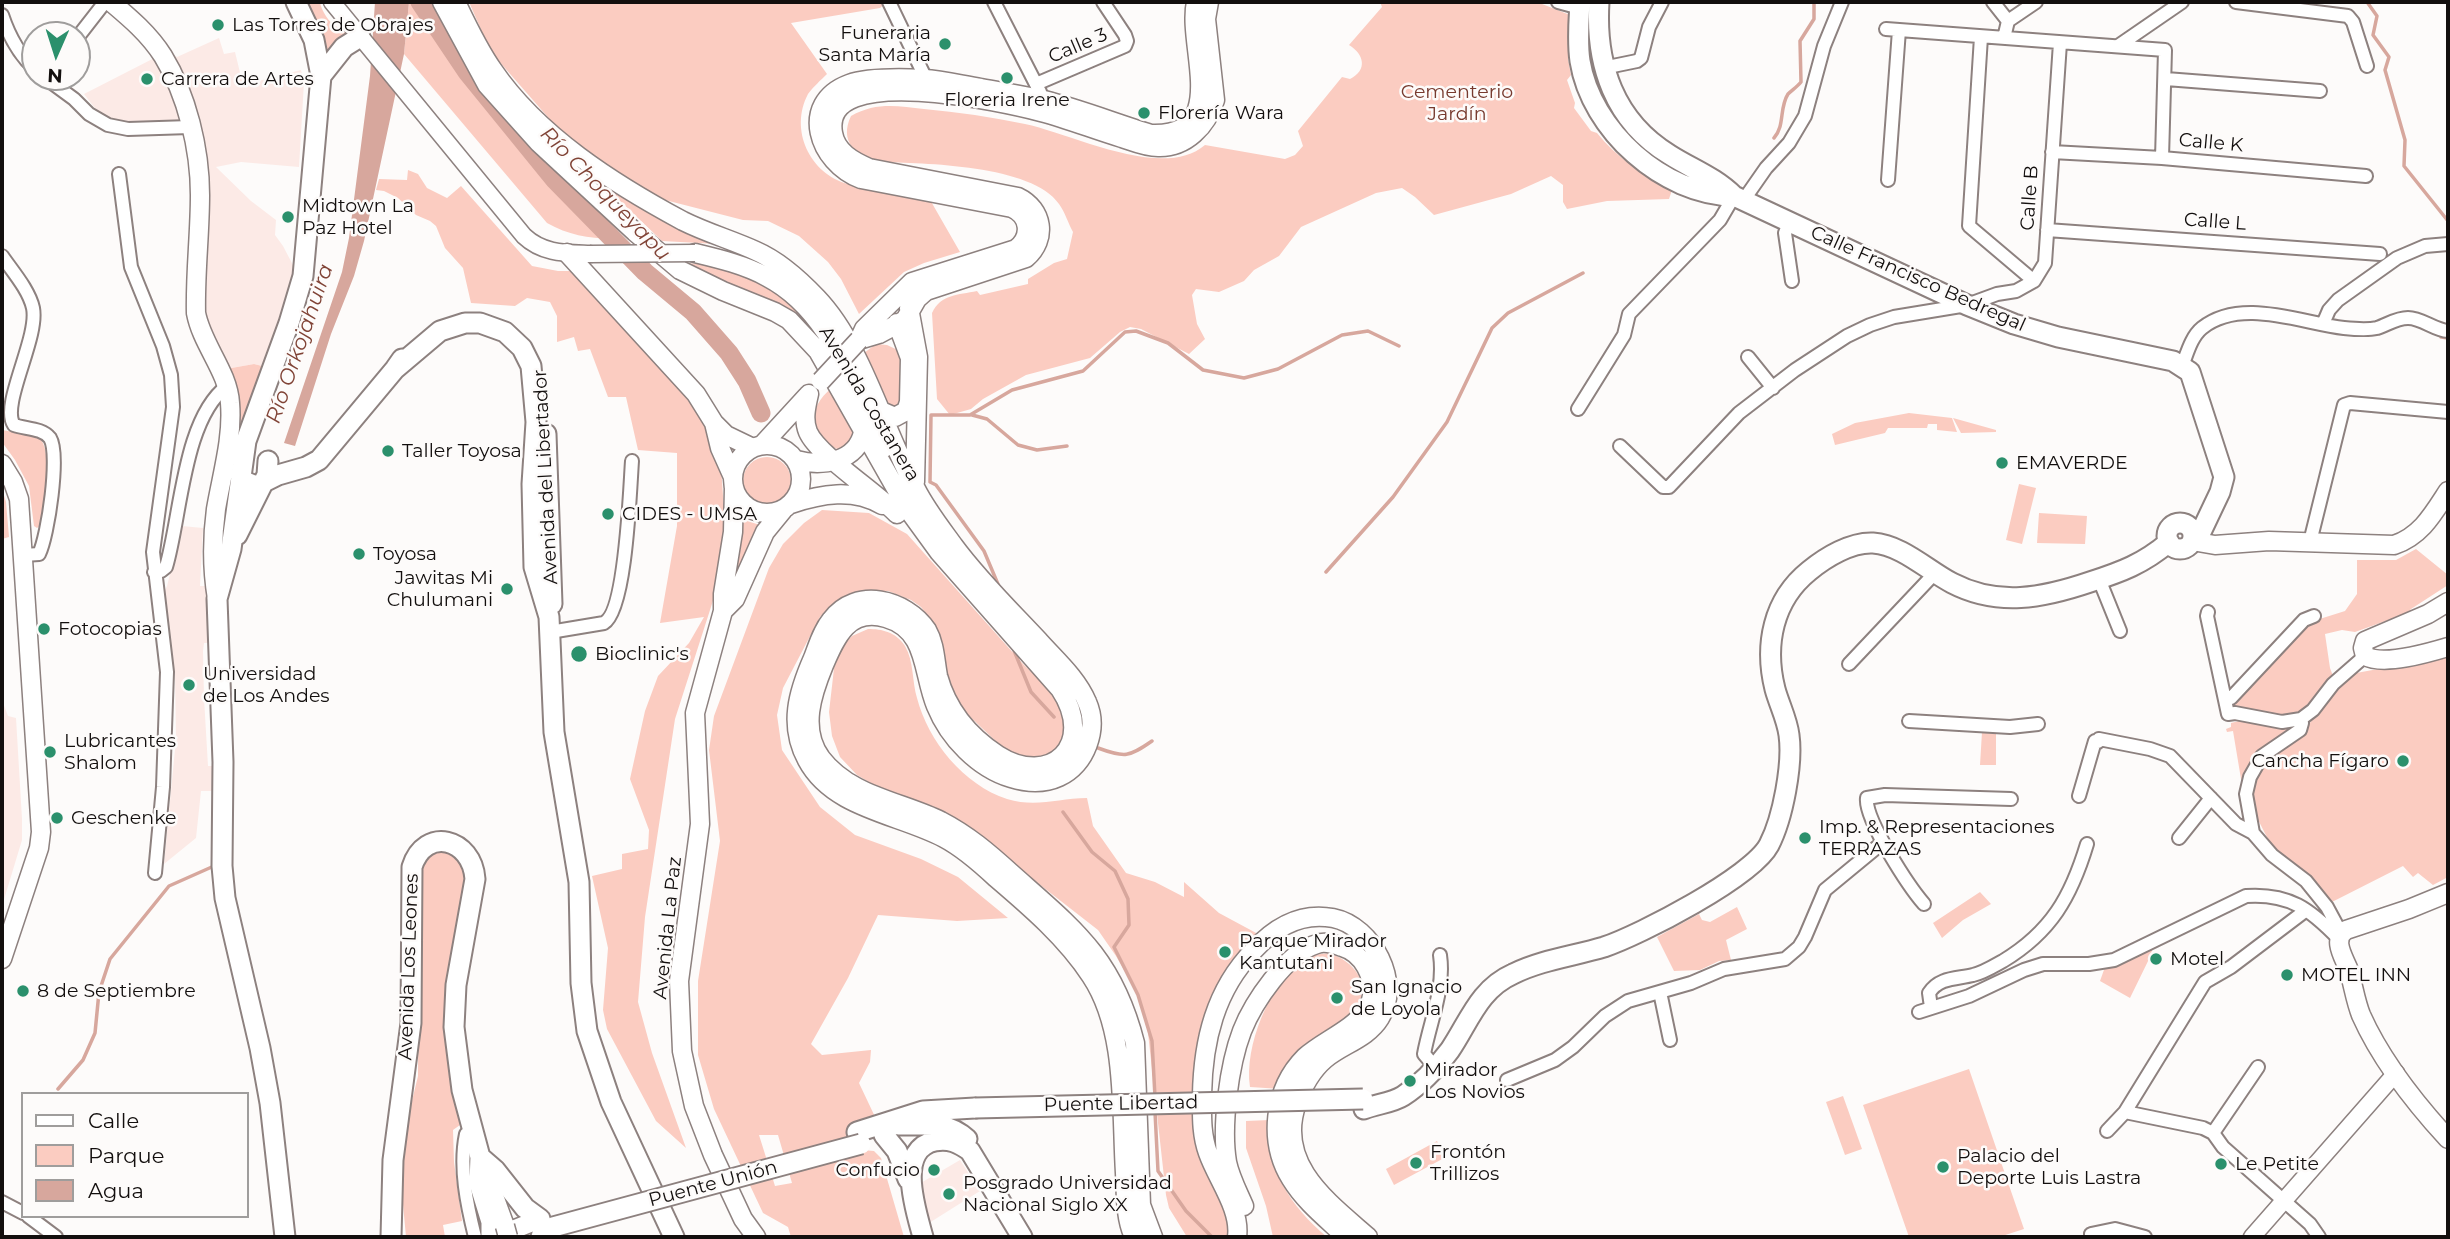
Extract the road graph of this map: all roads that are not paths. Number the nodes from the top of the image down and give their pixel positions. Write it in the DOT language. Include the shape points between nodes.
graph roads {
  1 [pos="105,2"];
  2 [pos="111,2"];
  3 [pos="296,2"];
  4 [pos="332,2"];
  5 [pos="442,2"];
  6 [pos="456,2"];
  7 [pos="889,2"];
  8 [pos="994,2"];
  9 [pos="1103,2"];
  10 [pos="1196,2"];
  11 [pos="1209,2"];
  12 [pos="1558,2"];
  13 [pos="1662,2"];
  14 [pos="1842,2"];
  15 [pos="1993,2"];
  16 [pos="2036,2"];
  17 [pos="2182,2"];
  18 [pos="2236,2"];
  19 [pos="1586,4"];
  20 [pos="2,15"];
  21 [pos="90,21"];
  22 [pos="2008,21"];
  23 [pos="5,37"];
  24 [pos="360,37"];
  25 [pos="1981,37"];
  26 [pos="2004,38"];
  27 [pos="2060,43"];
  28 [pos="2118,46"];
  29 [pos="21,55"];
  30 [pos="2367,66"];
  31 [pos="1603,68"];
  32 [pos="321,76"];
  33 [pos="2166,79"];
  34 [pos="925,85"];
  35 [pos="63,91"];
  36 [pos="2320,91"];
  37 [pos="1041,99"];
  38 [pos="1197,122"];
  39 [pos="190,126"];
  40 [pos="2052,152"];
  41 [pos="2162,158"];
  42 [pos="118,174"];
  43 [pos="2366,176"];
  44 [pos="1888,180"];
  45 [pos="1745,202"];
  46 [pos="1789,223"];
  47 [pos="2047,230"];
  48 [pos="2448,244"];
  49 [pos="566,253"];
  50 [pos="695,253"];
  51 [pos="2380,254"];
  52 [pos="2,256"];
  53 [pos="777,263"];
  54 [pos="1793,281"];
  55 [pos="2034,281"];
  56 [pos="1967,305"];
  57 [pos="897,311"];
  58 [pos="2323,324"];
  59 [pos="2448,331"];
  60 [pos="878,334"];
  61 [pos="859,340"];
  62 [pos="904,343"];
  63 [pos="1748,357"];
  64 [pos="2182,366"];
  65 [pos="227,386"];
  66 [pos="1773,388"];
  67 [pos="808,394"];
  68 [pos="1578,409"];
  69 [pos="796,410"];
  70 [pos="881,411"];
  71 [pos="2448,412"];
  72 [pos="253,420"];
  73 [pos="714,423"];
  74 [pos="863,432"];
  75 [pos="1620,446"];
  76 [pos="758,447"];
  77 [pos="880,451"];
  78 [pos="793,457"];
  79 [pos="835,460"];
  80 [pos="268,461"];
  81 [pos="632,461"];
  82 [pos="2,464"];
  83 [pos="293,471"];
  84 [pos="240,475"];
  85 [pos="733,482"];
  86 [pos="262,484"];
  87 [pos="915,489"];
  88 [pos="2448,491"];
  89 [pos="787,507"];
  90 [pos="897,514"];
  91 [pos="921,525"];
  92 [pos="2189,533"];
  93 [pos="2310,542"];
  94 [pos="231,549"];
  95 [pos="24,555"];
  96 [pos="153,572"];
  97 [pos="1935,573"];
  98 [pos="2099,579"];
  99 [pos="217,599"];
  100 [pos="2448,602"];
  101 [pos="723,611"];
  102 [pos="2208,612"];
  103 [pos="2314,616"];
  104 [pos="1007,619"];
  105 [pos="550,625"];
  106 [pos="2120,631"];
  107 [pos="2448,647"];
  108 [pos="2365,656"];
  109 [pos="1849,664"];
  110 [pos="2225,699"];
  111 [pos="2301,719"];
  112 [pos="1909,721"];
  113 [pos="2038,724"];
  114 [pos="1048,772"];
  115 [pos="2079,796"];
  116 [pos="2211,798"];
  117 [pos="2011,799"];
  118 [pos="2253,833"];
  119 [pos="2179,838"];
  120 [pos="1882,843"];
  121 [pos="2087,844"];
  122 [pos="155,873"];
  123 [pos="2448,893"];
  124 [pos="1924,905"];
  125 [pos="2305,911"];
  126 [pos="2340,936"];
  127 [pos="1440,954"];
  128 [pos="2,959"];
  129 [pos="1660,992"];
  130 [pos="1671,1040"];
  131 [pos="2258,1067"];
  132 [pos="1435,1068"];
  133 [pos="2396,1073"];
  134 [pos="1507,1080"];
  135 [pos="2125,1112"];
  136 [pos="974,1114"];
  137 [pos="906,1125"];
  138 [pos="882,1129"];
  139 [pos="2107,1131"];
  140 [pos="472,1132"];
  141 [pos="2213,1133"];
  142 [pos="2448,1139"];
  143 [pos="937,1140"];
  144 [pos="968,1145"];
  145 [pos="480,1157"];
  146 [pos="913,1192"];
  147 [pos="2284,1201"];
  148 [pos="2,1202"];
  149 [pos="21,1212"];
  150 [pos="31,1218"];
  151 [pos="546,1226"];
  152 [pos="2091,1234"];
  153 [pos="503,1235"];
  154 [pos="57,1237"];
  155 [pos="285,1237"];
  156 [pos="391,1237"];
  157 [pos="475,1237"];
  158 [pos="674,1237"];
  159 [pos="756,1237"];
  160 [pos="923,1237"];
  161 [pos="1022,1237"];
  162 [pos="1134,1237"];
  163 [pos="1153,1237"];
  164 [pos="1237,1237"];
  165 [pos="1248,1237"];
  166 [pos="1346,1237"];
  167 [pos="1368,1237"];
  168 [pos="2145,1237"];
  169 [pos="2252,1237"];
  170 [pos="2319,1237"];
  1 -- 21 [label="street"];
  2 -- 39 [label="main road" via="163,55"];
  3 -- 32 [label="main road" via="314,40"];
  4 -- 24 [label="street"];
  5 -- 74 [label="main road, Avenida Costanera" via="487,85 539,143 680,270 789,320 818,351"];
  6 -- 53 [label="main road, Avenida Costanera" via="476,43 509,92 546,129 686,222"];
  7 -- 34 [label="street"];
  8 -- 37 [label="street"];
  9 -- 37 [label="street, Calle 3" via="1125,35 1125,46"];
  10 -- 38 [label="main road" via="1202,92"];
  11 -- 38 [label="main road" via="1206,19 1215,100 1211,113"];
  12 -- 19 [label="street"];
  13 -- 31 [label="street" via="1641,58"];
  14 -- 45 [label="street" via="1824,46 1805,116"];
  15 -- 22 [label="street"];
  16 -- 22 [label="street"];
  17 -- 28 [label="street"];
  18 -- 30 [label="street" via="2348,16"];
  19 -- 31 [label="main road"];
  19 -- 45 [label="main road" via="1580,61 1608,128 1665,174 1703,192"];
  20 -- 23 [label="street"];
  22 -- 26 [label="street"];
  23 -- 29 [label="street"];
  24 -- 32 [label="main road" via="344,47"];
  24 -- 49 [label="street" via="524,236 543,249"];
  25 -- 26 [label="street"];
  25 -- 44 [label="street" via="1893,29"];
  25 -- 55 [label="street" via="1969,226"];
  26 -- 27 [label="street"];
  27 -- 28 [label="street"];
  27 -- 40 [label="street, Calle B"];
  28 -- 33 [label="street" via="2165,50"];
  31 -- 45 [label="main road" via="1619,104 1644,135"];
  32 -- 72 [label="main road" via="303,276"];
  33 -- 36 [label="street"];
  33 -- 41 [label="street"];
  34 -- 37 [label="main road"];
  34 -- 57 [label="main road" via="850,84 832,95 825,103 826,121 835,142 847,156 899,180 1018,197 1034,209 1040,222 1004,259 936,279"];
  35 -- 39 [label="street" via="108,125 128,129"];
  37 -- 38 [label="main road" via="1147,146 1183,142"];
  39 -- 65 [label="main road" via="200,192 198,328"];
  40 -- 41 [label="street, Calle K"];
  40 -- 47 [label="street, Calle B"];
  41 -- 43 [label="street, Calle K"];
  42 -- 96 [label="street" via="131,267 171,375 172,421"];
  45 -- 46 [label="main road, Calle Francisco Bedregal"];
  45 -- 68 [label="street" via="1720,220 1629,314 1624,335"];
  46 -- 54 [label="street" via="1785,233"];
  46 -- 56 [label="main road, Calle Francisco Bedregal"];
  47 -- 51 [label="street, Calle L"];
  47 -- 55 [label="street, Calle B" via="2045,263"];
  48 -- 58 [label="street" via="2425,246 2397,258 2337,300"];
  49 -- 50 [label="street, bridge"];
  49 -- 73 [label="main road" via="666,358"];
  50 -- 53 [label="main road" via="718,249"];
  50 -- 77 [label="main road" via="769,277 802,302 831,339"];
  52 -- 95 [label="street" via="28,295 34,317 10,422 42,431 53,447 44,544 39,554"];
  53 -- 70 [label="main road, Avenida Costanera" via="832,315"];
  55 -- 56 [label="street"];
  56 -- 64 [label="main road, Calle Francisco Bedregal" via="2057,337"];
  56 -- 66 [label="street" via="1870,325 1794,370"];
  57 -- 60 [label="main road"];
  57 -- 61 [label="main road" via="864,329"];
  57 -- 62 [label="main road"];
  57 -- 87 [label="main road" via="918,352"];
  58 -- 59 [label="street" via="2376,328 2410,318"];
  58 -- 64 [label="street" via="2286,316 2244,313 2228,317 2193,338"];
  60 -- 61 [label="main road"];
  60 -- 62 [label="main road"];
  61 -- 67 [label="main road, bridge"];
  62 -- 70 [label="main road" via="909,358 908,407 895,417"];
  63 -- 66 [label="street"];
  64 -- 92 [label="main road" via="2194,380 2224,481 2214,500 2187,514"];
  65 -- 96 [label="street" via="212,401 196,436 166,568"];
  65 -- 99 [label="main road" via="230,427 212,569"];
  66 -- 75 [label="street" via="1731,421 1669,487 1663,487"];
  67 -- 69 [label="main road"];
  67 -- 79 [label="main road" via="807,431"];
  69 -- 76 [label="main road"];
  69 -- 78 [label="main road" via="788,440"];
  70 -- 87 [label="main road, Avenida Costanera"];
  71 -- 93 [label="street" via="2344,405"];
  72 -- 80 [label="main road" via="256,446"];
  72 -- 84 [label="main road"];
  73 -- 76 [label="main road" via="726,435"];
  73 -- 85 [label="main road"];
  74 -- 77 [label="main road, Avenida Costanera"];
  74 -- 79 [label="main road" via="855,452"];
  76 -- 78 [label="main road" via="772,445"];
  76 -- 85 [label="main road" via="739,459"];
  77 -- 79 [label="main road" via="875,466 867,471"];
  77 -- 91 [label="main road" via="914,505"];
  78 -- 79 [label="main road" via="811,464"];
  78 -- 89 [label="main road" via="802,478 797,497"];
  79 -- 90 [label="main road"];
  80 -- 83 [label="main road"];
  80 -- 86 [label="main road"];
  81 -- 105 [label="street" via="622,575 609,620"];
  82 -- 95 [label="main road" via="19,499"];
  83 -- 86 [label="main road, Avenida del Libertador"];
  83 -- 105 [label="main road, Avenida del Libertador" via="319,460 426,327 465,312 501,317 530,339 544,372"];
  84 -- 86 [label="main road" via="250,484"];
  84 -- 94 [label="main road"];
  85 -- 89 [label="main road" via="737,497 753,511"];
  85 -- 101 [label="main road, Avenida La Paz" via="733,532"];
  86 -- 94 [label="main road"];
  87 -- 104 [label="main road, Avenida Costanera" via="962,557 996,596"];
  88 -- 93 [label="main road" via="2407,541 2382,546"];
  89 -- 90 [label="main road" via="812,497 852,495"];
  89 -- 101 [label="main road, Avenida La Paz" via="765,532 735,599"];
  90 -- 91 [label="main road"];
  91 -- 104 [label="main road" via="939,552"];
  92 -- 93 [label="main road" via="2215,545"];
  92 -- 98 [label="main road" via="2186,547 2180,549 2169,542 2149,559"];
  94 -- 99 [label="main road"];
  95 -- 128 [label="main road" via="41,832"];
  96 -- 122 [label="street" via="167,671"];
  97 -- 98 [label="main road" via="1974,592 2018,599 2053,594"];
  97 -- 109 [label="street"];
  97 -- 132 [label="main road" via="1875,543 1832,555 1797,580 1784,596 1770,645 1790,755 1781,809 1768,849 1711,892 1640,932 1525,969 1500,982 1475,1006"];
  98 -- 106 [label="street"];
  99 -- 155 [label="main road" via="225,898 270,1103"];
  100 -- 108 [label="main road" via="2365,641"];
  101 -- 159 [label="main road, Avenida La Paz" via="695,713 700,824 679,981 682,1051 694,1106 713,1155"];
  102 -- 110 [label="street"];
  103 -- 110 [label="street" via="2304,620 2231,698"];
  104 -- 114 [label="main road" via="1016,639 1060,689 1073,714 1072,742"];
  104 -- 114 [label="main road" via="1068,672 1091,713 1084,753 1071,769"];
  105 -- 158 [label="main road, Avenida del Libertador" via="554,732 579,882 587,1031 611,1102"];
  107 -- 108 [label="main road" via="2403,657"];
  108 -- 111 [label="street"];
  110 -- 111 [label="street" via="2228,714 2282,722"];
  111 -- 118 [label="street" via="2300,730 2268,750 2253,770 2246,794"];
  112 -- 113 [label="street" via="2010,727"];
  114 -- 162 [label="main road" via="1000,756 967,729 945,696 932,639 909,610 871,600 848,606 830,621 796,703 805,756 836,792 945,838 967,853 1049,927 1092,977 1115,1030 1126,1201"];
  114 -- 163 [label="main road" via="1023,782 1004,776 951,735 926,677 925,656 917,639 900,623 869,616 840,631 815,684 810,706 809,724 820,756 861,790 938,820 983,848 1084,939 1116,987 1135,1043 1141,1205"];
  115 -- 116 [label="street" via="2099,739 2165,754"];
  116 -- 118 [label="street" via="2236,824"];
  116 -- 119 [label="street"];
  117 -- 120 [label="street" via="1867,798"];
  118 -- 126 [label="street" via="2306,881 2327,907"];
  120 -- 124 [label="street"];
  120 -- 129 [label="street" via="1825,890 1792,955 1724,969"];
  121 -- 125 [label="street" via="2073,886 2048,925 1994,966 1933,987 1925,1009 1969,996 2043,964 2114,960 2246,896 2283,898"];
  123 -- 126 [label="main road"];
  125 -- 126 [label="street"];
  125 -- 135 [label="street" via="2205,982"];
  126 -- 133 [label="main road" via="2339,947 2360,1013"];
  127 -- 132 [label="street" via="1440,990 1424,1054"];
  129 -- 130 [label="street"];
  129 -- 134 [label="street" via="1618,1007 1555,1060"];
  131 -- 141 [label="street"];
  132 -- 136 [label="main road, Puente Libertad" via="1403,1096 1367,1104"];
  133 -- 142 [label="main road"];
  133 -- 147 [label="street"];
  135 -- 139 [label="street"];
  135 -- 141 [label="street"];
  136 -- 137 [label="main road, Puente Libertad"];
  136 -- 138 [label="main road, Puente Libertad" via="922,1111"];
  136 -- 144 [label="main road" via="967,1127"];
  137 -- 138 [label="main road, Puente Unión"];
  137 -- 144 [label="main road" via="944,1125 958,1131"];
  138 -- 143 [label="main road"];
  138 -- 146 [label="main road" via="897,1151"];
  138 -- 151 [label="main road, Puente Unión, bridge"];
  140 -- 145 [label="main road, Avenida Los Leones"];
  140 -- 156 [label="main road, Avenida Los Leones" via="454,1020 474,865 460,847 438,842 420,851 412,867 411,1023 393,1160"];
  140 -- 157 [label="street" via="466,1134 463,1148"];
  141 -- 147 [label="street"];
  143 -- 144 [label="main road"];
  143 -- 146 [label="main road" via="922,1146 914,1157"];
  144 -- 161 [label="main road"];
  145 -- 151 [label="main road"];
  145 -- 153 [label="main road" via="479,1183 491,1222"];
  146 -- 160 [label="main road"];
  147 -- 169 [label="street"];
  147 -- 170 [label="street"];
  148 -- 149 [label="street"];
  150 -- 154 [label="street"];
  151 -- 153 [label="main road, Puente Unión"];
  152 -- 168 [label="street" via="2115,1229"];
  164 -- 167 [label="main road" via="1235,1217 1207,1152 1202,1126 1210,1025 1232,977 1266,936 1283,925 1322,916 1342,920 1373,947 1388,979 1388,991 1379,1020 1368,1033 1335,1052 1302,1088 1292,1133 1307,1179"];
  165 -- 166 [label="main road" via="1248,1221 1227,1163 1226,1144 1230,1083 1242,1030 1281,970 1300,953 1317,944 1332,943 1348,949 1367,969 1371,984 1368,1007 1352,1026 1307,1056 1292,1074 1277,1116 1276,1137 1290,1178"];
}
